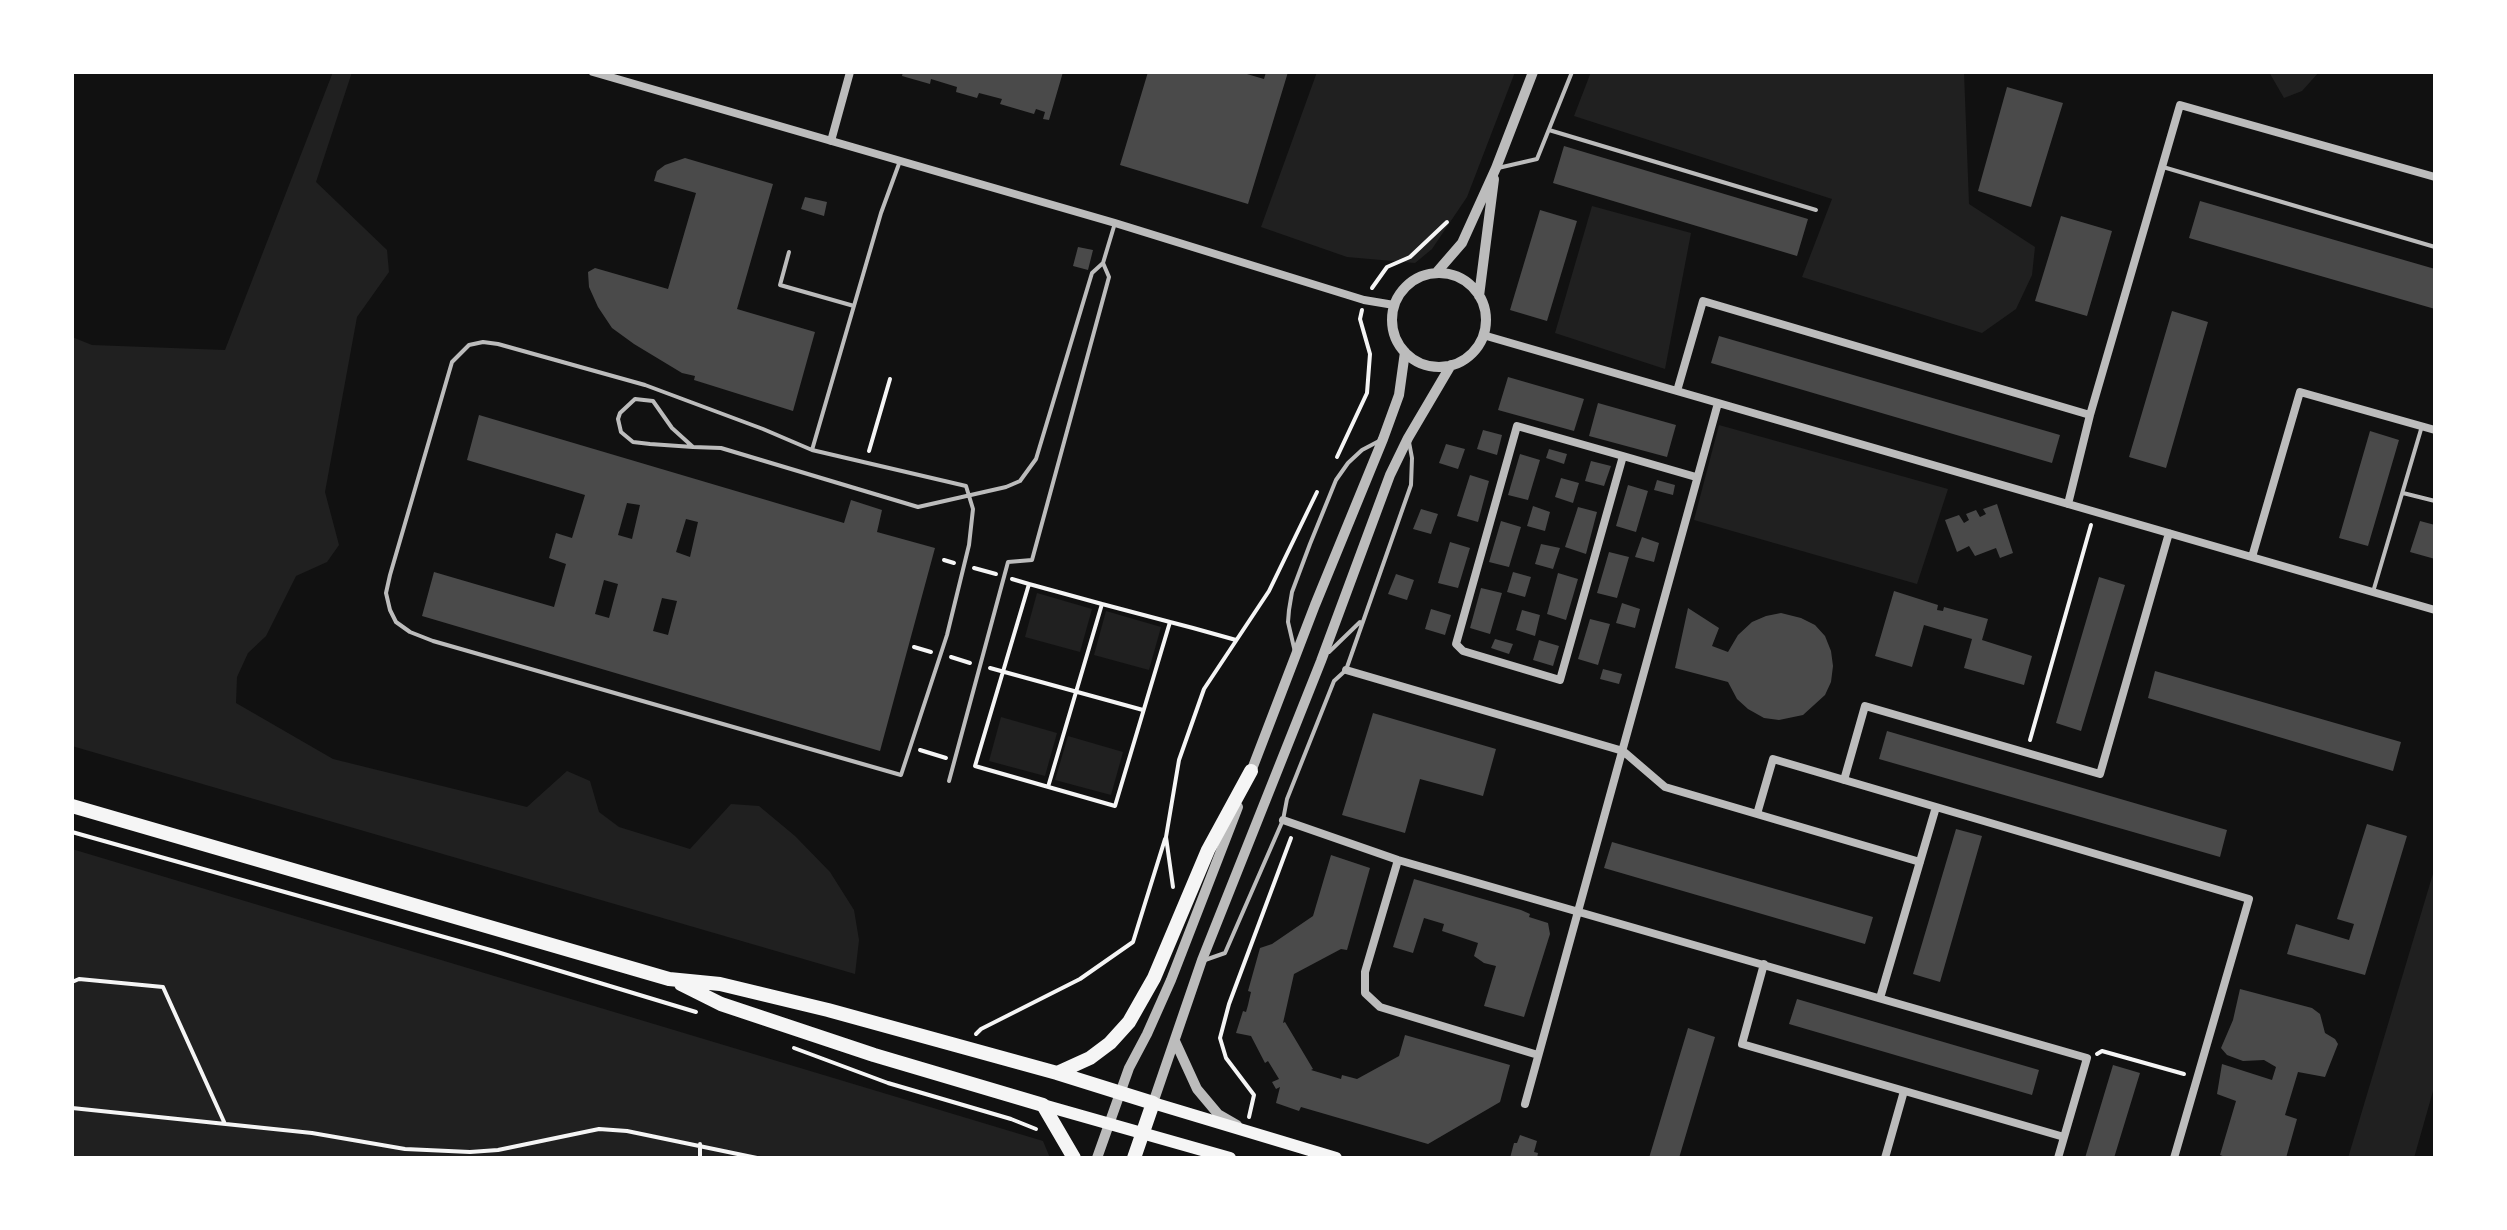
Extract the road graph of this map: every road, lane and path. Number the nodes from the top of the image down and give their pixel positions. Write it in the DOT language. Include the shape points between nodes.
graph roads {
  1 [pos="593,72"];
  2 [pos="850,72"];
  3 [pos="1533,72"];
  4 [pos="1572,72"];
  5 [pos="1549,130"];
  6 [pos="831,141"];
  7 [pos="900,161"];
  8 [pos="2163,167"];
  9 [pos="1496,168"];
  10 [pos="2435,177"];
  11 [pos="1816,210"];
  12 [pos="1447,222"];
  13 [pos="1115,223"];
  14 [pos="2435,247"];
  15 [pos="789,252"];
  16 [pos="1103,263"];
  17 [pos="1436,273"];
  18 [pos="1479,296"];
  19 [pos="1364,300"];
  20 [pos="1394,305"];
  21 [pos="854,306"];
  22 [pos="1483,335"];
  23 [pos="1405,352"];
  24 [pos="1451,365"];
  25 [pos="890,379"];
  26 [pos="1677,391"];
  27 [pos="1718,403"];
  28 [pos="2090,415"];
  29 [pos="2422,426"];
  30 [pos="2435,430"];
  31 [pos="1408,438"];
  32 [pos="1383,439"];
  33 [pos="693,447"];
  34 [pos="812,450"];
  35 [pos="1623,456"];
  36 [pos="1332,466"];
  37 [pos="1696,477"];
  38 [pos="859,488"];
  39 [pos="1319,489"];
  40 [pos="2403,493"];
  41 [pos="2435,501"];
  42 [pos="2068,504"];
  43 [pos="2095,511"];
  44 [pos="2169,533"];
  45 [pos="2252,557"];
  46 [pos="944,560"];
  47 [pos="958,564"];
  48 [pos="972,568"];
  49 [pos="1029,584"];
  50 [pos="2373,592"];
  51 [pos="1102,604"];
  52 [pos="2435,610"];
  53 [pos="1362,620"];
  54 [pos="1170,622"];
  55 [pos="1237,640"];
  56 [pos="914,647"];
  57 [pos="1296,655"];
  58 [pos="1321,661"];
  59 [pos="974,664"];
  60 [pos="990,668"];
  61 [pos="1346,670"];
  62 [pos="1005,672"];
  63 [pos="1076,692"];
  64 [pos="1144,710"];
  65 [pos="919,750"];
  66 [pos="1623,751"];
  67 [pos="2026,753"];
  68 [pos="947,758"];
  69 [pos="961,762"];
  70 [pos="975,766"];
  71 [pos="1251,771"];
  72 [pos="1844,780"];
  73 [pos="949,781"];
  74 [pos="1048,787"];
  75 [pos="72,806"];
  76 [pos="1936,807"];
  77 [pos="1757,814"];
  78 [pos="1283,820"];
  79 [pos="1296,824"];
  80 [pos="72,832"];
  81 [pos="1166,837"];
  82 [pos="1398,860"];
  83 [pos="1920,862"];
  84 [pos="1172,899"];
  85 [pos="1579,911"];
  86 [pos="1202,960"];
  87 [pos="1764,964"];
  88 [pos="669,979"];
  89 [pos="72,982"];
  90 [pos="1880,998"];
  91 [pos="696,1012"];
  92 [pos="975,1035"];
  93 [pos="1175,1040"];
  94 [pos="784,1044"];
  95 [pos="1538,1055"];
  96 [pos="2087,1058"];
  97 [pos="1057,1073"];
  98 [pos="2198,1078"];
  99 [pos="1904,1091"];
  100 [pos="1119,1093"];
  101 [pos="1153,1103"];
  102 [pos="1525,1104"];
  103 [pos="1043,1105"];
  104 [pos="72,1108"];
  105 [pos="1020,1121"];
  106 [pos="1109,1124"];
  107 [pos="225,1125"];
  108 [pos="1246,1130"];
  109 [pos="1142,1133"];
  110 [pos="2064,1137"];
  111 [pos="700,1144"];
  112 [pos="1206,1151"];
  113 [pos="700,1158"];
  114 [pos="757,1158"];
  115 [pos="1074,1158"];
  116 [pos="1097,1158"];
  117 [pos="1134,1158"];
  118 [pos="1184,1158"];
  119 [pos="1230,1158"];
  120 [pos="1336,1158"];
  121 [pos="1885,1158"];
  122 [pos="2058,1158"];
  123 [pos="2174,1158"];
  1 -- 6 [label="street"];
  2 -- 6 [label="street"];
  3 -- 9 [label="street"];
  4 -- 5 [label="lane"];
  5 -- 9 [label="lane" via="1537,159"];
  5 -- 11 [label="lane"];
  6 -- 7 [label="street"];
  7 -- 13 [label="street"];
  7 -- 21 [label="lane"];
  8 -- 10 [label="street" via="2180,105"];
  8 -- 14 [label="lane"];
  8 -- 28 [label="street"];
  9 -- 17 [label="street" via="1462,243"];
  9 -- 18 [label="street"];
  12 -- 19 [label="path" via="1410,257 1387,267"];
  13 -- 16 [label="lane"];
  13 -- 19 [label="street"];
  15 -- 21 [label="lane" via="780,285"];
  16 -- 38 [label="lane" via="1092,273 1036,459 1020,481 918,507"];
  16 -- 73 [label="lane" via="1109,277 1032,560 1008,562"];
  17 -- 18 [label="street" via="1461,278"];
  17 -- 20 [label="street" via="1410,283"];
  18 -- 22 [label="street" via="1486,322"];
  19 -- 20 [label="street"];
  19 -- 36 [label="path" via="1360,319 1370,354 1367,393"];
  20 -- 23 [label="street" via="1393,330"];
  21 -- 34 [label="lane"];
  22 -- 24 [label="street" via="1476,349"];
  22 -- 26 [label="street"];
  23 -- 24 [label="street" via="1426,365"];
  23 -- 32 [label="street" via="1399,395"];
  24 -- 31 [label="street"];
  25 -- 38 [label="path"];
  26 -- 27 [label="street"];
  26 -- 28 [label="street" via="1703,301"];
  27 -- 37 [label="street"];
  27 -- 42 [label="street"];
  28 -- 42 [label="street"];
  29 -- 30 [label="street"];
  29 -- 40 [label="lane"];
  29 -- 45 [label="street" via="2300,392"];
  31 -- 53 [label="lane" via="1411,485"];
  31 -- 58 [label="street"];
  32 -- 57 [label="street"];
  32 -- 57 [label="lane" via="1362,450 1336,480 1310,544 1289,610"];
  33 -- 33 [label="lane" via="633,442 621,432 620,413 635,399 653,401"];
  33 -- 38 [label="lane" via="721,448"];
  34 -- 34 [label="lane" via="966,486 973,509 947,635 901,775 433,641 396,622 390,610 390,575 452,362 469,345 498,344 645,385"];
  35 -- 35 [label="street" via="1560,680 1463,651 1456,644 1517,426"];
  35 -- 37 [label="street"];
  37 -- 66 [label="street"];
  39 -- 55 [label="path" via="1269,591"];
  40 -- 41 [label="lane"];
  40 -- 50 [label="lane"];
  42 -- 43 [label="street"];
  43 -- 44 [label="street"];
  43 -- 67 [label="path"];
  44 -- 45 [label="street"];
  44 -- 67 [label="street" via="2100,774"];
  45 -- 50 [label="street"];
  46 -- 47 [label="path"];
  48 -- 49 [label="path"];
  49 -- 51 [label="path"];
  49 -- 62 [label="path"];
  50 -- 52 [label="street"];
  51 -- 54 [label="path"];
  51 -- 63 [label="path"];
  53 -- 58 [label="lane"];
  53 -- 61 [label="lane"];
  54 -- 55 [label="path"];
  54 -- 64 [label="path"];
  55 -- 81 [label="path" via="1204,689 1179,760"];
  56 -- 59 [label="path"];
  57 -- 71 [label="street"];
  58 -- 86 [label="street"];
  60 -- 62 [label="path"];
  61 -- 66 [label="street"];
  61 -- 78 [label="lane" via="1334,681"];
  62 -- 63 [label="path"];
  62 -- 70 [label="path"];
  63 -- 64 [label="path"];
  63 -- 74 [label="path"];
  64 -- 74 [label="path" via="1115,806"];
  65 -- 68 [label="path"];
  66 -- 77 [label="street" via="1665,787"];
  66 -- 85 [label="street"];
  67 -- 72 [label="street" via="1865,706"];
  69 -- 70 [label="path"];
  70 -- 74 [label="path"];
  71 -- 97 [label="main road" via="1208,850 1154,978 1129,1022 1090,1058"];
  71 -- 100 [label="street" via="1171,980"];
  72 -- 76 [label="street"];
  72 -- 77 [label="street" via="1773,759"];
  75 -- 88 [label="main road"];
  76 -- 83 [label="street"];
  76 -- 98 [label="street" via="2249,899"];
  77 -- 83 [label="street"];
  78 -- 79 [label="street"];
  78 -- 86 [label="lane" via="1225,953"];
  79 -- 82 [label="street"];
  79 -- 108 [label="path" via="1220,1038 1226,1058 1254,1095"];
  80 -- 91 [label="path"];
  81 -- 84 [label="path"];
  81 -- 92 [label="path" via="1133,942 1080,979"];
  82 -- 85 [label="street"];
  82 -- 95 [label="street" via="1365,972 1365,993 1380,1007"];
  83 -- 90 [label="street"];
  85 -- 87 [label="street"];
  85 -- 95 [label="street"];
  86 -- 93 [label="street"];
  87 -- 90 [label="street"];
  87 -- 99 [label="street" via="1742,1044"];
  88 -- 97 [label="main road" via="790,1000"];
  88 -- 103 [label="main road" via="734,1009"];
  89 -- 107 [label="path" via="163,987"];
  90 -- 96 [label="street"];
  93 -- 101 [label="street"];
  93 -- 108 [label="street" via="1209,1105"];
  94 -- 105 [label="path" via="888,1083"];
  95 -- 102 [label="street"];
  96 -- 98 [label="path" via="2102,1051"];
  96 -- 110 [label="street"];
  97 -- 100 [label="main road"];
  98 -- 123 [label="street"];
  99 -- 110 [label="street"];
  99 -- 121 [label="street"];
  100 -- 101 [label="main road"];
  100 -- 106 [label="street"];
  101 -- 108 [label="main road"];
  101 -- 109 [label="main road"];
  103 -- 106 [label="main road"];
  103 -- 115 [label="main road"];
  104 -- 107 [label="path"];
  106 -- 109 [label="main road"];
  106 -- 116 [label="street"];
  107 -- 111 [label="path" via="405,1149 498,1150 599,1129"];
  108 -- 120 [label="main road"];
  109 -- 112 [label="main road"];
  109 -- 117 [label="main road"];
  110 -- 122 [label="street"];
  111 -- 113 [label="path"];
  111 -- 114 [label="path"];
  112 -- 118 [label="main road"];
  112 -- 119 [label="main road"];
}
